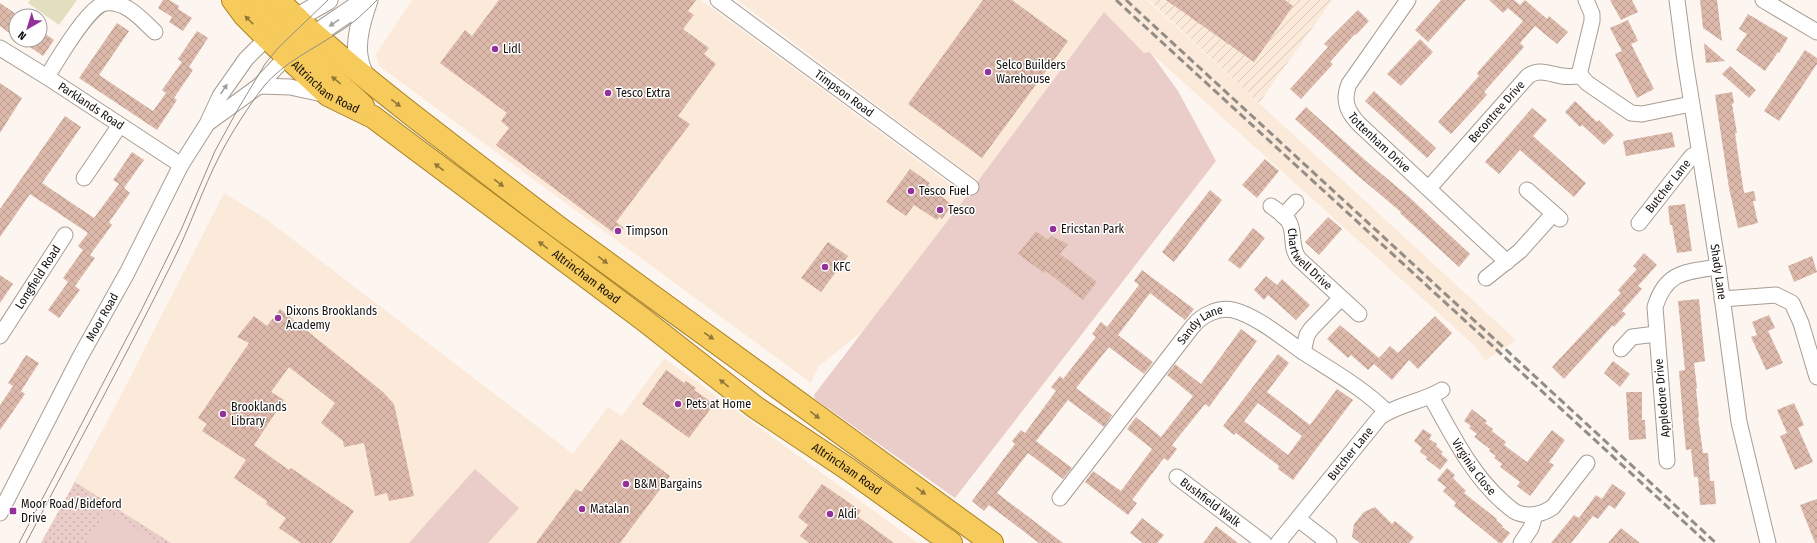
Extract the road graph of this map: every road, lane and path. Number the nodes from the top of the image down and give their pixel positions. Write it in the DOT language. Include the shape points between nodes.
graph roads {
  1 [pos="233,0"];
  2 [pos="256,0"];
  3 [pos="278,0"];
  4 [pos="328,0"];
  5 [pos="367,0"];
  6 [pos="718,0"];
  7 [pos="1408,0"];
  8 [pos="1586,0"];
  9 [pos="1677,0"];
  10 [pos="1763,0"];
  11 [pos="105,1"];
  12 [pos="281,28"];
  13 [pos="155,32"];
  14 [pos="1817,32"];
  15 [pos="302,44"];
  16 [pos="0,48"];
  17 [pos="46,76"];
  18 [pos="1581,76"];
  19 [pos="366,79"];
  20 [pos="259,86"];
  21 [pos="328,95"];
  22 [pos="1691,104"];
  23 [pos="373,117"];
  24 [pos="207,124"];
  25 [pos="120,125"];
  26 [pos="1699,153"];
  27 [pos="181,165"];
  28 [pos="84,178"];
  29 [pos="970,187"];
  30 [pos="1429,188"];
  31 [pos="1527,190"];
  32 [pos="1296,202"];
  33 [pos="1271,206"];
  34 [pos="1283,216"];
  35 [pos="1640,223"];
  36 [pos="65,236"];
  37 [pos="1507,262"];
  38 [pos="1718,266"];
  39 [pos="1486,278"];
  40 [pos="1341,298"];
  41 [pos="1722,300"];
  42 [pos="1359,314"];
  43 [pos="6,315"];
  44 [pos="1656,334"];
  45 [pos="0,336"];
  46 [pos="1621,349"];
  47 [pos="1303,352"];
  48 [pos="1817,377"];
  49 [pos="1436,394"];
  50 [pos="1387,412"];
  51 [pos="1667,461"];
  52 [pos="1587,463"];
  53 [pos="1177,477"];
  54 [pos="6,487"];
  55 [pos="1060,498"];
  56 [pos="0,512"];
  57 [pos="1535,515"];
  58 [pos="1298,519"];
  59 [pos="951,543"];
  60 [pos="992,543"];
  61 [pos="1264,543"];
  62 [pos="1278,543"];
  63 [pos="1329,543"];
  64 [pos="1521,543"];
  65 [pos="1768,543"];
  12 -- 1 [label="highway, Altrincham Road, one-way" via="244,15"];
  2 -- 12 [label="highway"];
  3 -- 12 [label="highway, Altrincham Road"];
  4 -- 12 [label="street"];
  5 -- 15 [label="street, one-way"];
  5 -- 19 [label="street" via="357,47"];
  6 -- 29 [label="street, Timpson Road"];
  7 -- 30 [label="street, Tottenham Drive" via="1352,80 1346,98 1348,109 1354,119"];
  8 -- 18 [label="street" via="1592,21"];
  9 -- 22 [label="street, Shady Lane"];
  10 -- 14 [label="street"];
  11 -- 13 [label="street" via="134,12"];
  11 -- 17 [label="street" via="85,20"];
  12 -- 15 [label="highway, Altrincham Road"];
  12 -- 15 [label="highway, Altrincham Road"];
  24 -- 12 [label="street, Moor Road, one-way" via="235,72"];
  15 -- 19 [label="highway, Altrincham Road"];
  15 -- 20 [label="street, Moor Road"];
  15 -- 21 [label="highway, Altrincham Road" via="309,79"];
  23 -- 15 [label="highway, one-way" via="317,64"];
  16 -- 17 [label="street, Parklands Road"];
  17 -- 25 [label="street, Parklands Road"];
  18 -- 22 [label="street" via="1630,113 1642,114"];
  18 -- 30 [label="street, Becontree Drive" via="1542,72 1528,76"];
  19 -- 60 [label="highway, Altrincham Road, one-way" via="627,278"];
  20 -- 21 [label="street" via="290,87"];
  20 -- 24 [label="street, Moor Road"];
  21 -- 23 [label="highway, Altrincham Road"];
  22 -- 26 [label="street, Shady Lane"];
  59 -- 23 [label="highway, Altrincham Road, one-way" via="848,469 755,407 644,320"];
  24 -- 27 [label="street, Moor Road"];
  25 -- 27 [label="street, Parklands Road"];
  25 -- 28 [label="street"];
  26 -- 35 [label="street, Butcher Lane" via="1692,156"];
  26 -- 38 [label="street, Shady Lane"];
  27 -- 54 [label="street, Moor Road" via="127,273"];
  30 -- 37 [label="street, Tottenham Drive"];
  31 -- 37 [label="street" via="1556,216"];
  32 -- 34 [label="street, Chartwell Drive"];
  33 -- 34 [label="street, Chartwell Drive"];
  34 -- 40 [label="street, Chartwell Drive" via="1290,225 1295,253"];
  36 -- 43 [label="street, Longfield Road"];
  37 -- 39 [label="street"];
  38 -- 41 [label="street, Shady Lane"];
  38 -- 44 [label="street, Appledore Drive" via="1689,271 1668,281 1655,307"];
  40 -- 42 [label="street, Chartwell Drive"];
  40 -- 47 [label="street, Chartwell Drive" via="1312,329"];
  41 -- 48 [label="street" via="1776,295 1792,303 1801,323"];
  41 -- 65 [label="street, Shady Lane" via="1739,422"];
  43 -- 45 [label="street, Longfield Road"];
  44 -- 46 [label="street" via="1632,337"];
  44 -- 51 [label="street, Appledore Drive"];
  47 -- 50 [label="street, Sandy Lane" via="1366,393"];
  47 -- 55 [label="street, Sandy Lane" via="1266,327 1233,310 1219,310 1200,318"];
  49 -- 50 [label="street, Butcher Lane"];
  49 -- 57 [label="street, Virginia Close" via="1470,465 1492,492 1516,512"];
  50 -- 58 [label="street, Butcher Lane" via="1369,429"];
  52 -- 57 [label="street" via="1556,503 1547,511"];
  53 -- 61 [label="street, Bushfield Walk"];
  54 -- 56 [label="street, Moor Road"];
  57 -- 64 [label="street" via="1531,528"];
  58 -- 62 [label="street, Butcher Lane"];
  58 -- 63 [label="street"];
}
